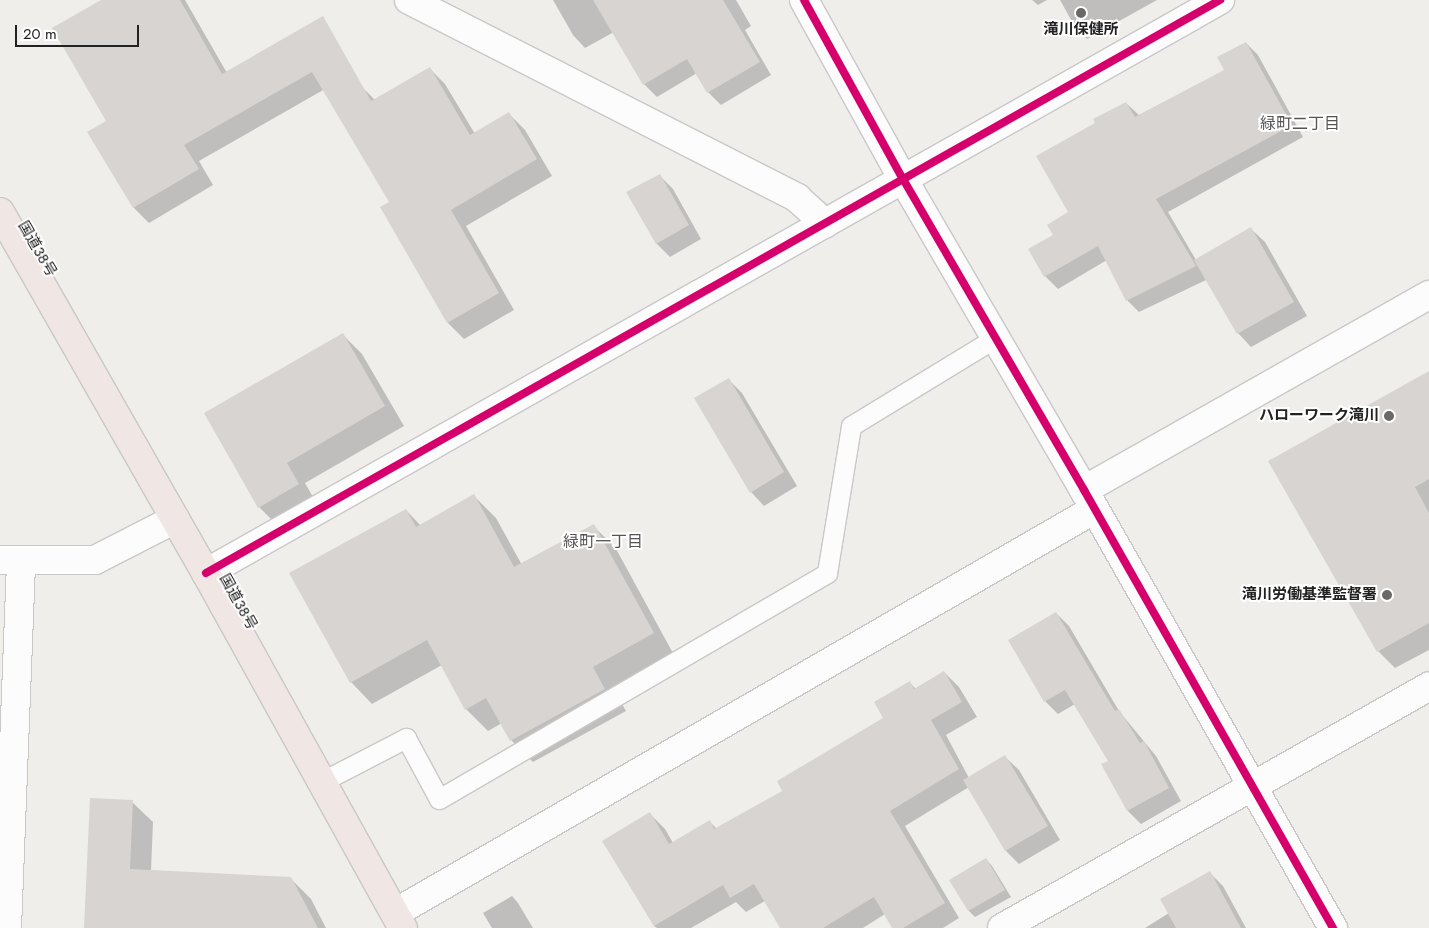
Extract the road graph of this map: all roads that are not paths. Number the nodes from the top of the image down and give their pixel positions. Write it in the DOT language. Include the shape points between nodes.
graph roads {
  1 [pos="409,0"];
  2 [pos="804,0"];
  3 [pos="1220,0"];
  4 [pos="903,179"];
  5 [pos="0,212"];
  6 [pos="825,223"];
  7 [pos="1429,296"];
  8 [pos="995,338"];
  9 [pos="1089,499"];
  10 [pos="175,519"];
  11 [pos="10,560"];
  12 [pos="206,573"];
  13 [pos="1429,686"];
  14 [pos="321,782"];
  15 [pos="1252,785"];
  16 [pos="399,921"];
  17 [pos="7,928"];
  18 [pos="1002,928"];
  19 [pos="1333,928"];
  1 -- 6 [label="street" via="797,198"];
  2 -- 4 [label="street"];
  3 -- 4 [label="street"];
  4 -- 6 [label="street"];
  4 -- 8 [label="street"];
  5 -- 10 [label="highway, 国道38号"];
  6 -- 12 [label="street"];
  7 -- 9 [label="street"];
  8 -- 9 [label="street"];
  8 -- 14 [label="lane" via="851,426 827,573 440,799 406,738"];
  9 -- 15 [label="street"];
  9 -- 16 [label="street"];
  10 -- 11 [label="street" via="95,560"];
  10 -- 12 [label="highway, 国道38号"];
  11 -- 17 [label="street"];
  12 -- 14 [label="highway, 国道38号"];
  13 -- 15 [label="street"];
  14 -- 16 [label="highway, 国道38号"];
  15 -- 18 [label="street"];
  15 -- 19 [label="street"];
}
